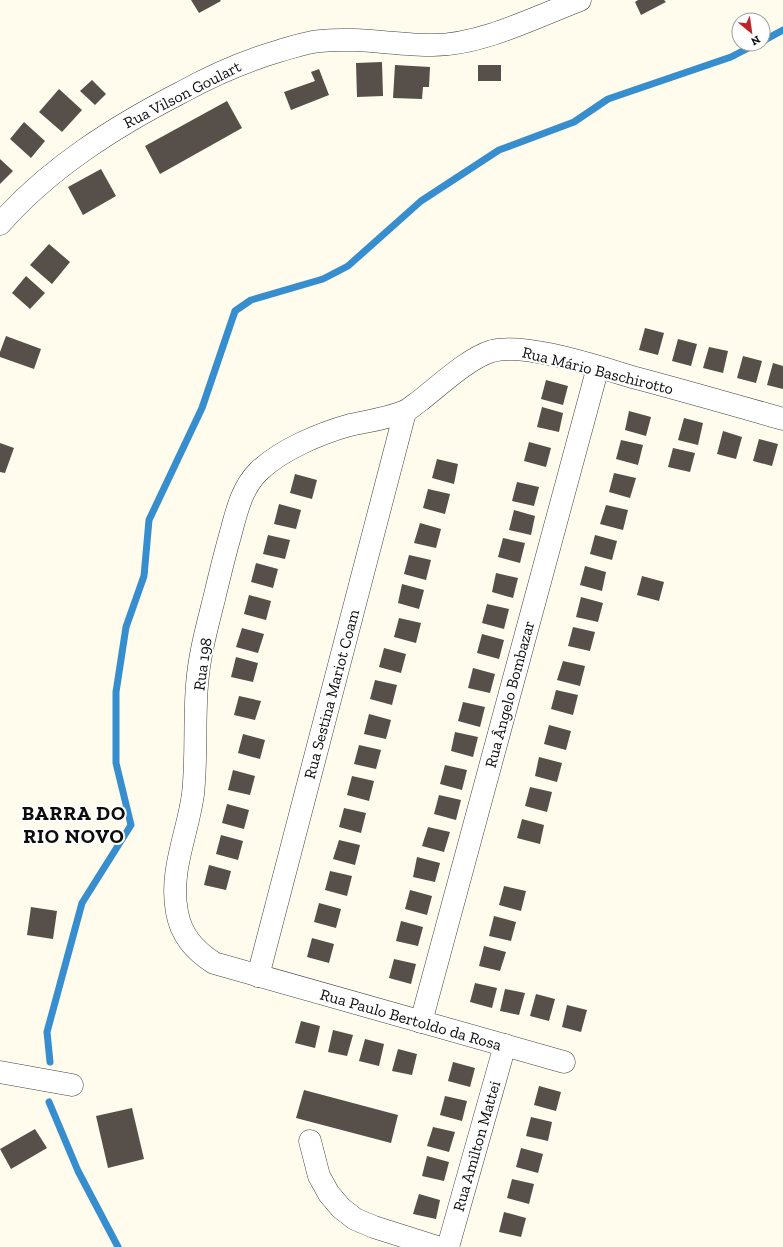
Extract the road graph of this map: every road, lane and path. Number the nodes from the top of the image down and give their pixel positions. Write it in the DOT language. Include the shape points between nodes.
graph roads {
  1 [pos="580,0"];
  2 [pos="0,224"];
  3 [pos="598,367"];
  4 [pos="405,412"];
  5 [pos="783,419"];
  6 [pos="258,976"];
  7 [pos="421,1022"];
  8 [pos="505,1045"];
  9 [pos="564,1062"];
  10 [pos="0,1072"];
  11 [pos="72,1085"];
  12 [pos="310,1141"];
  13 [pos="437,1247"];
  14 [pos="448,1247"];
  1 -- 2 [label="street, Rua Vilson Goulart" via="489,35 463,42 434,45 356,39 319,41 254,58 215,74 111,131 40,184"];
  3 -- 4 [label="street, Rua Mário Baschirotto" via="520,349 494,351 479,356 462,367"];
  3 -- 5 [label="street, Rua Mário Baschirotto"];
  3 -- 7 [label="street, Rua Ângelo Bombazar"];
  4 -- 6 [label="street, Rua Sestina Mariot Coam"];
  4 -- 6 [label="street, Rua 198" via="320,435 296,446 258,472 247,486 239,505 224,558 199,666 193,790 175,878 175,896 182,929 190,943 201,954 214,963"];
  6 -- 7 [label="street, Rua Paulo Bertoldo da Rosa"];
  7 -- 8 [label="street, Rua Paulo Bertoldo da Rosa"];
  8 -- 9 [label="street, Rua Paulo Bertoldo da Rosa"];
  8 -- 14 [label="street, Rua Amilton Mattei"];
  10 -- 11 [label="street"];
  12 -- 13 [label="street" via="319,1176 329,1194 355,1220"];
}
